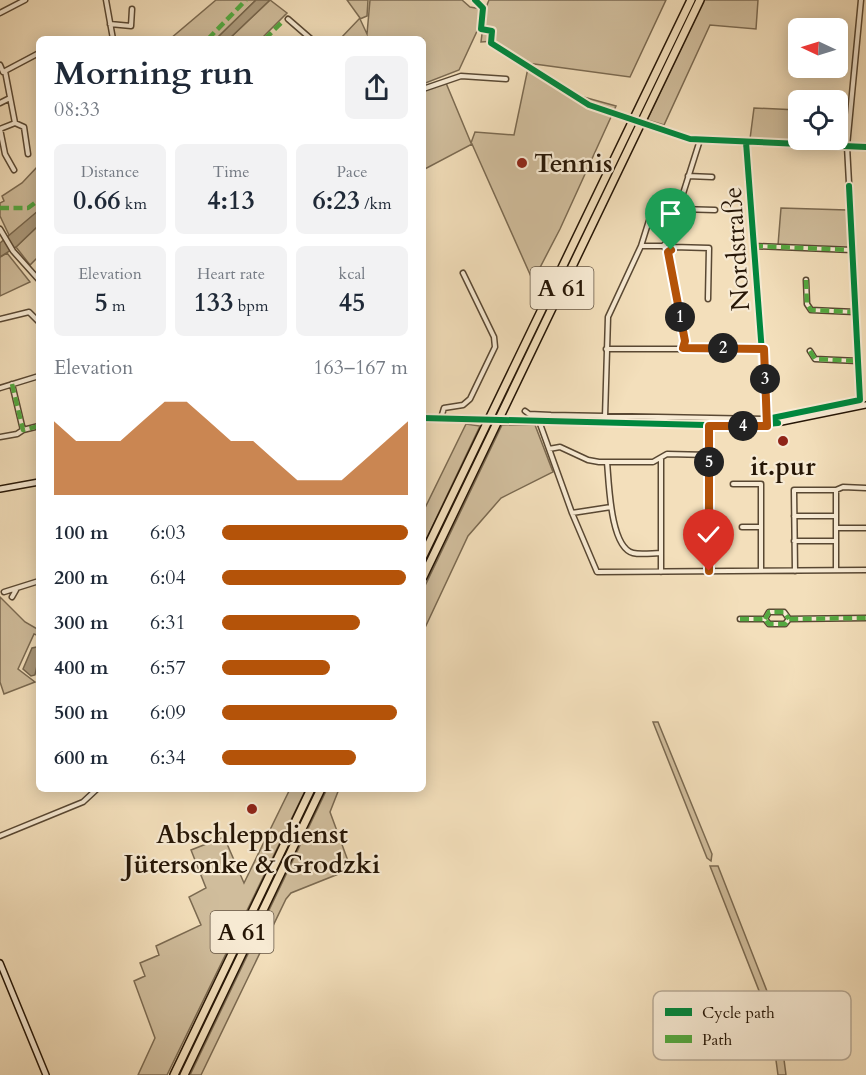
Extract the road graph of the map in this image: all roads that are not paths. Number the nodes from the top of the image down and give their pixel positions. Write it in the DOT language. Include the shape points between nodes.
graph roads {
  1 [pos="25,0"];
  2 [pos="106,0"];
  3 [pos="691,0"];
  4 [pos="700,0"];
  5 [pos="861,0"];
  6 [pos="132,9"];
  7 [pos="0,14"];
  8 [pos="288,19"];
  9 [pos="110,24"];
  10 [pos="112,36"];
  11 [pos="308,36"];
  12 [pos="36,55"];
  13 [pos="0,65"];
  14 [pos="6,73"];
  15 [pos="0,78"];
  16 [pos="506,79"];
  17 [pos="426,87"];
  18 [pos="10,98"];
  19 [pos="0,103"];
  20 [pos="15,123"];
  21 [pos="0,129"];
  22 [pos="848,136"];
  23 [pos="746,142"];
  24 [pos="788,144"];
  25 [pos="848,146"];
  26 [pos="866,147"];
  27 [pos="847,150"];
  28 [pos="28,154"];
  29 [pos="15,170"];
  30 [pos="688,176"];
  31 [pos="712,177"];
  32 [pos="706,203"];
  33 [pos="678,209"];
  34 [pos="652,210"];
  35 [pos="706,210"];
  36 [pos="715,210"];
  37 [pos="0,229"];
  38 [pos="668,242"];
  39 [pos="641,246"];
  40 [pos="663,246"];
  41 [pos="754,246"];
  42 [pos="673,247"];
  43 [pos="852,250"];
  44 [pos="668,252"];
  45 [pos="463,273"];
  46 [pos="36,277"];
  47 [pos="806,280"];
  48 [pos="708,299"];
  49 [pos="855,312"];
  50 [pos="0,319"];
  51 [pos="36,319"];
  52 [pos="683,348"];
  53 [pos="764,349"];
  54 [pos="606,350"];
  55 [pos="810,351"];
  56 [pos="858,361"];
  57 [pos="36,377"];
  58 [pos="12,384"];
  59 [pos="0,388"];
  60 [pos="862,403"];
  61 [pos="525,411"];
  62 [pos="605,417"];
  63 [pos="426,418"];
  64 [pos="441,418"];
  65 [pos="539,421"];
  66 [pos="767,422"];
  67 [pos="709,426"];
  68 [pos="36,427"];
  69 [pos="23,430"];
  70 [pos="0,437"];
  71 [pos="549,449"];
  72 [pos="709,455"];
  73 [pos="661,458"];
  74 [pos="607,462"];
  75 [pos="36,483"];
  76 [pos="733,484"];
  77 [pos="866,488"];
  78 [pos="0,489"];
  79 [pos="836,490"];
  80 [pos="611,507"];
  81 [pos="572,513"];
  82 [pos="794,516"];
  83 [pos="836,516"];
  84 [pos="742,527"];
  85 [pos="761,527"];
  86 [pos="836,528"];
  87 [pos="866,528"];
  88 [pos="794,541"];
  89 [pos="836,541"];
  90 [pos="426,550"];
  91 [pos="661,553"];
  92 [pos="837,569"];
  93 [pos="866,570"];
  94 [pos="426,571"];
  95 [pos="709,571"];
  96 [pos="762,571"];
  97 [pos="795,571"];
  98 [pos="662,572"];
  99 [pos="36,582"];
  100 [pos="16,589"];
  101 [pos="4,592"];
  102 [pos="12,597"];
  103 [pos="866,618"];
  104 [pos="740,619"];
  105 [pos="765,619"];
  106 [pos="789,619"];
  107 [pos="95,792"];
  108 [pos="310,792"];
  109 [pos="320,792"];
  110 [pos="0,836"];
  111 [pos="0,963"];
  112 [pos="46,1075"];
  113 [pos="174,1075"];
  114 [pos="184,1075"];
  1 -- 7 [label="street"];
  2 -- 9 [label="street"];
  3 -- 90 [label="highway, A 61"];
  4 -- 94 [label="highway, A 61"];
  5 -- 22 [label="street"];
  6 -- 9 [label="street" via="131,26"];
  8 -- 11 [label="street"];
  9 -- 10 [label="street"];
  12 -- 14 [label="street"];
  13 -- 14 [label="street"];
  14 -- 15 [label="street"];
  14 -- 18 [label="street"];
  16 -- 17 [label="street" via="461,76"];
  18 -- 19 [label="street"];
  18 -- 20 [label="street"];
  20 -- 21 [label="street"];
  20 -- 28 [label="street" via="24,127"];
  21 -- 29 [label="street" via="5,154"];
  23 -- 24 [label="street"];
  23 -- 30 [label="street" via="700,140"];
  23 -- 41 [label="street, Nordstraße"];
  25 -- 26 [label="street"];
  27 -- 43 [label="street"];
  30 -- 31 [label="street"];
  30 -- 33 [label="street"];
  32 -- 35 [label="street"];
  33 -- 35 [label="street"];
  33 -- 38 [label="street"];
  34 -- 39 [label="street"];
  35 -- 36 [label="street"];
  37 -- 46 [label="street"];
  38 -- 40 [label="street"];
  38 -- 42 [label="street"];
  39 -- 40 [label="street"];
  39 -- 54 [label="street" via="608,317"];
  40 -- 44 [label="street"];
  41 -- 43 [label="street"];
  41 -- 53 [label="street, Nordstraße"];
  42 -- 44 [label="street"];
  42 -- 48 [label="street" via="710,248"];
  43 -- 49 [label="street"];
  44 -- 52 [label="street" via="685,341"];
  45 -- 64 [label="street" via="494,337 495,347 470,399 463,405 447,407"];
  47 -- 49 [label="street" via="810,310"];
  49 -- 56 [label="street"];
  50 -- 51 [label="street" via="29,312"];
  52 -- 53 [label="street"];
  52 -- 54 [label="street"];
  53 -- 66 [label="street, Nordstraße"];
  54 -- 62 [label="street"];
  55 -- 56 [label="street" via="815,359"];
  56 -- 60 [label="street"];
  57 -- 58 [label="street"];
  58 -- 59 [label="street"];
  58 -- 69 [label="street"];
  60 -- 66 [label="street"];
  61 -- 62 [label="street"];
  62 -- 66 [label="street"];
  63 -- 64 [label="street"];
  64 -- 65 [label="street, bridge"];
  65 -- 67 [label="street"];
  65 -- 71 [label="street"];
  66 -- 67 [label="street"];
  67 -- 72 [label="street"];
  68 -- 69 [label="street"];
  69 -- 70 [label="street"];
  71 -- 74 [label="street" via="560,447 588,460"];
  71 -- 81 [label="street"];
  72 -- 73 [label="street" via="667,454"];
  72 -- 95 [label="street"];
  73 -- 74 [label="street" via="652,462"];
  73 -- 91 [label="street"];
  74 -- 80 [label="street"];
  75 -- 78 [label="street"];
  76 -- 85 [label="street" via="761,484"];
  77 -- 79 [label="street"];
  79 -- 82 [label="street" via="794,490"];
  79 -- 83 [label="street"];
  80 -- 81 [label="street"];
  80 -- 91 [label="street" via="614,525 626,549 632,553"];
  81 -- 98 [label="street" via="597,572"];
  82 -- 83 [label="street"];
  82 -- 88 [label="street"];
  83 -- 86 [label="street"];
  84 -- 85 [label="street"];
  85 -- 96 [label="street"];
  86 -- 87 [label="street"];
  86 -- 89 [label="street"];
  88 -- 89 [label="street"];
  88 -- 97 [label="street"];
  89 -- 92 [label="street"];
  91 -- 98 [label="street"];
  92 -- 93 [label="street"];
  92 -- 97 [label="street"];
  95 -- 96 [label="street"];
  95 -- 98 [label="street"];
  96 -- 97 [label="street"];
  99 -- 100 [label="street"];
  100 -- 101 [label="street"];
  100 -- 102 [label="street"];
  103 -- 106 [label="street"];
  104 -- 105 [label="street"];
  105 -- 106 [label="street" via="769,624 784,624"];
  105 -- 106 [label="street" via="769,612 784,612"];
  107 -- 110 [label="street" via="83,802"];
  108 -- 113 [label="highway, A 61"];
  109 -- 114 [label="highway, A 61"];
  111 -- 112 [label="street"];
}
